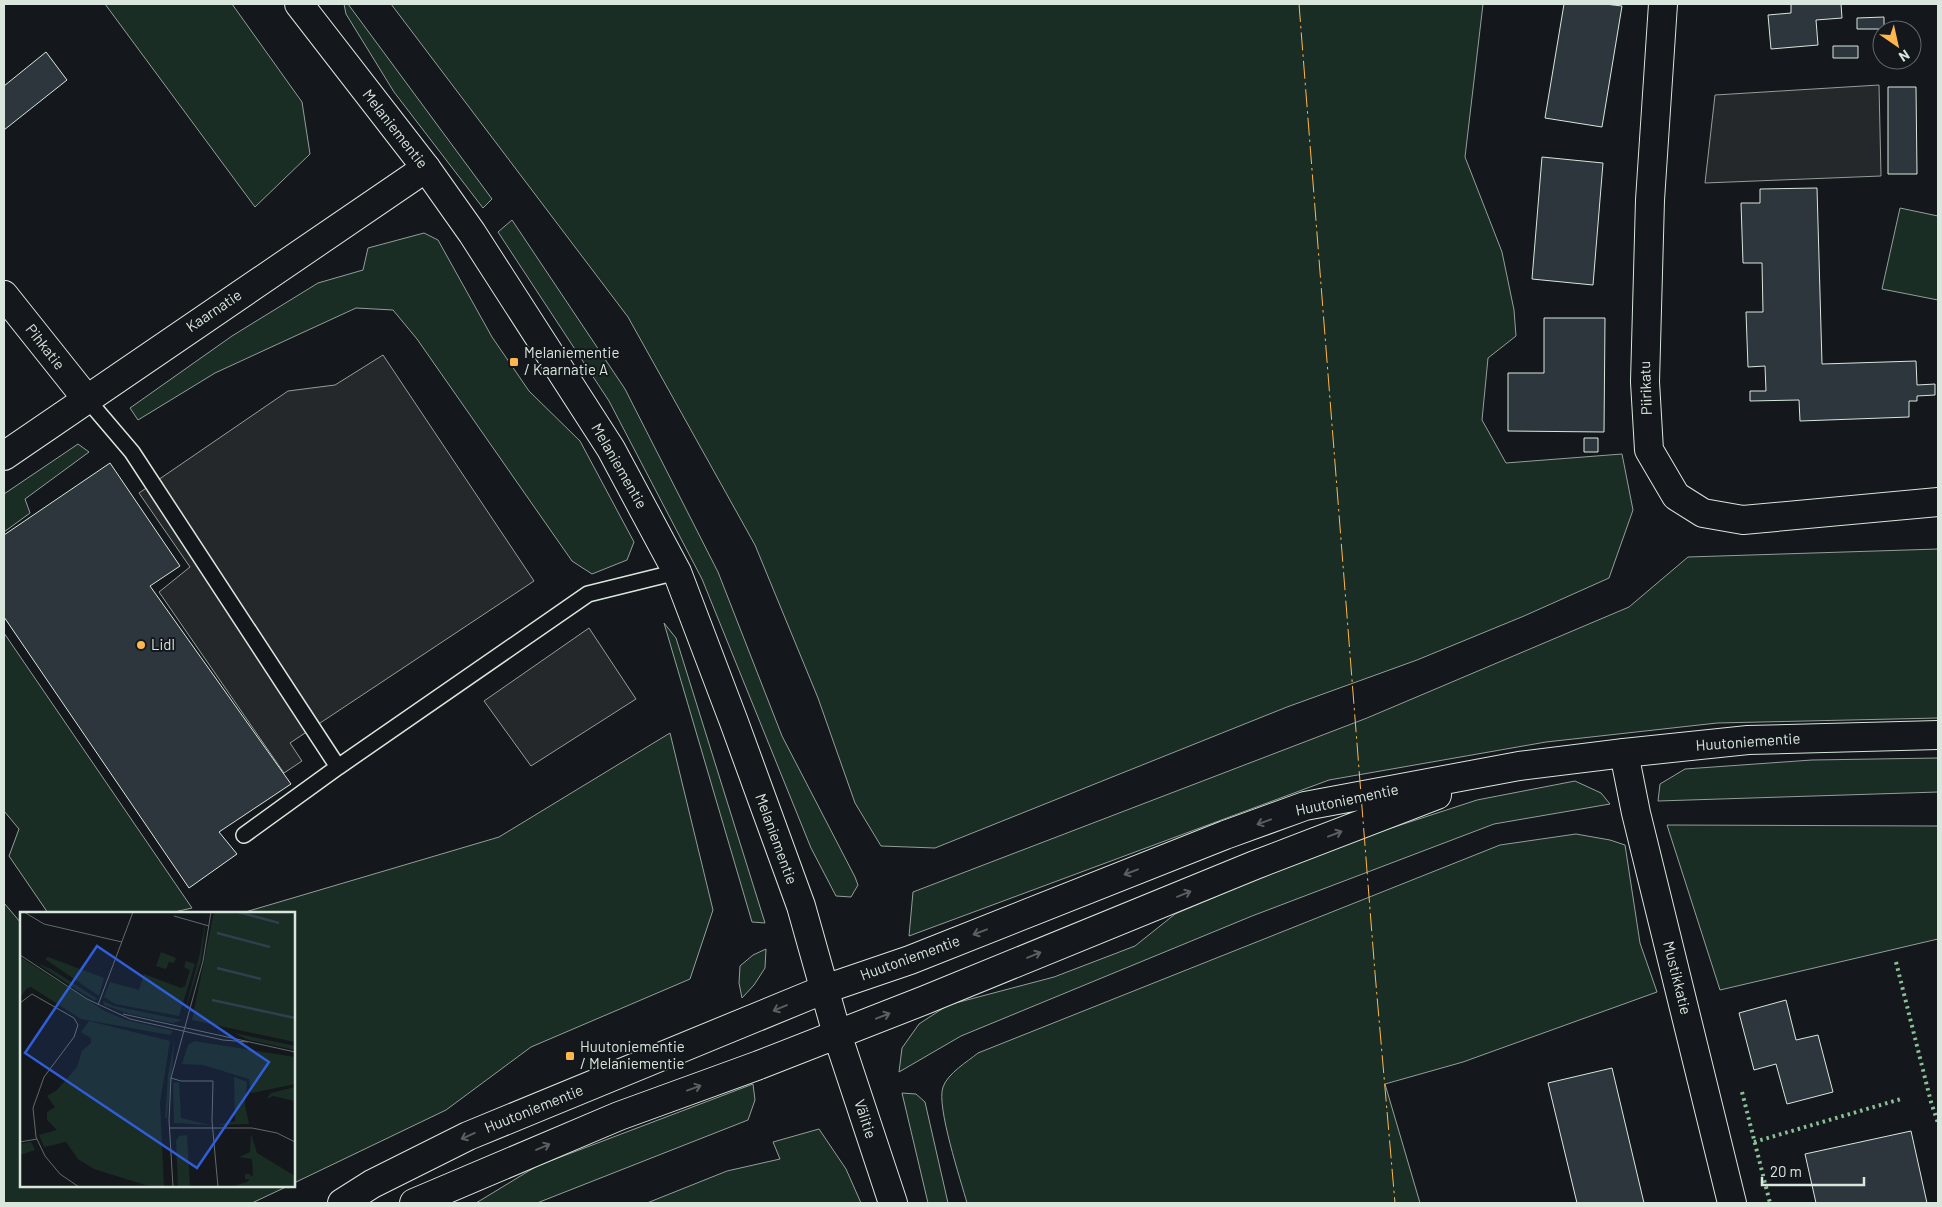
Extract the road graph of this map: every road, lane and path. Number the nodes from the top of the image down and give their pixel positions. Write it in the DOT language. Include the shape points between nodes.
graph roads {
  1 [pos="299,4"];
  2 [pos="1663,4"];
  3 [pos="426,168"];
  4 [pos="4,295"];
  5 [pos="86,398"];
  6 [pos="4,456"];
  7 [pos="1938,502"];
  8 [pos="677,572"];
  9 [pos="1938,735"];
  10 [pos="1624,753"];
  11 [pos="338,767"];
  12 [pos="1499,771"];
  13 [pos="244,835"];
  14 [pos="825,989"];
  15 [pos="837,1034"];
  16 [pos="342,1203"];
  17 [pos="414,1203"];
  18 [pos="893,1203"];
  19 [pos="1732,1203"];
  1 -- 3 [label="main road, Melaniementie"];
  2 -- 7 [label="main road, Piirikatu" via="1650,200 1645,382 1649,450 1676,496 1703,513 1743,520"];
  3 -- 5 [label="main road, Kaarnatie"];
  3 -- 8 [label="main road, Melaniementie" via="612,449"];
  4 -- 5 [label="main road, Pihkatie"];
  5 -- 6 [label="main road, Kaarnatie"];
  5 -- 11 [label="lane" via="132,452"];
  8 -- 11 [label="lane" via="588,594"];
  8 -- 14 [label="main road, Melaniementie" via="801,906"];
  9 -- 10 [label="main road, Huutoniementie" via="1748,740"];
  10 -- 12 [label="main road, Huutoniementie"];
  10 -- 19 [label="main road, Mustikkatie"];
  11 -- 13 [label="lane"];
  12 -- 14 [label="main road, Huutoniementie, one-way" via="1305,806 910,960"];
  15 -- 12 [label="main road, Huutoniementie, one-way" via="1255,865"];
  14 -- 15 [label="main road, Melaniementie"];
  14 -- 16 [label="main road, Huutoniementie, one-way" via="468,1136 372,1184"];
  17 -- 15 [label="main road, Huutoniementie, one-way" via="619,1116"];
  15 -- 18 [label="main road, Välitie"];
}
